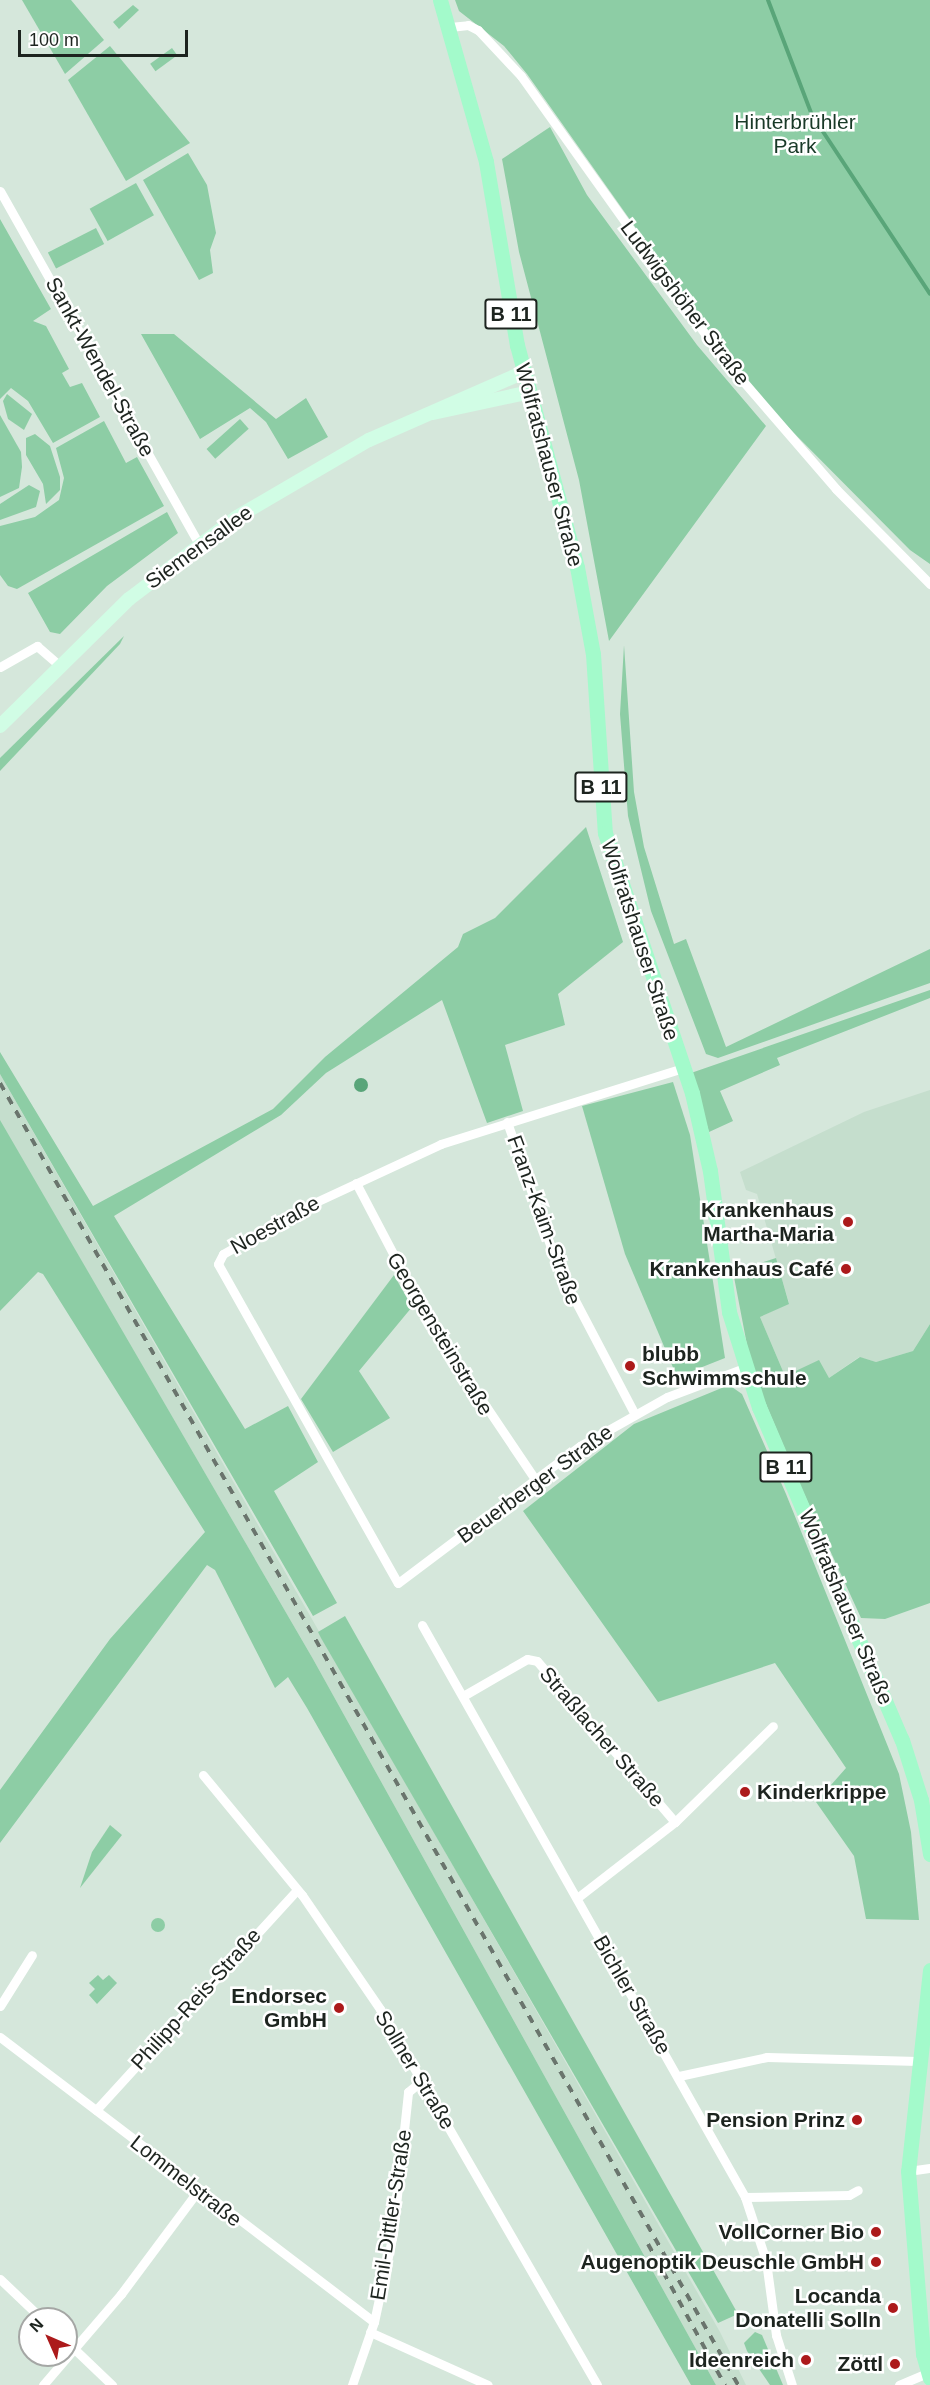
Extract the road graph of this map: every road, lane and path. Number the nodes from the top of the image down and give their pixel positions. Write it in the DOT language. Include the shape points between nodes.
graph roads {
  1 [pos="441,0"];
  2 [pos="450,27"];
  3 [pos="0,191"];
  4 [pos="524,372"];
  5 [pos="530,392"];
  6 [pos="431,413"];
  7 [pos="199,544"];
  8 [pos="930,584"];
  9 [pos="60,666"];
  10 [pos="0,667"];
  11 [pos="0,726"];
  12 [pos="683,1068"];
  13 [pos="507,1122"];
  14 [pos="356,1184"];
  15 [pos="744,1368"];
  16 [pos="634,1413"];
  17 [pos="535,1479"];
  18 [pos="398,1583"];
  19 [pos="422,1625"];
  20 [pos="463,1696"];
  21 [pos="773,1726"];
  22 [pos="203,1775"];
  23 [pos="675,1822"];
  24 [pos="930,1845"];
  25 [pos="297,1890"];
  26 [pos="577,1898"];
  27 [pos="32,1955"];
  28 [pos="930,1970"];
  29 [pos="0,2006"];
  30 [pos="927,2028"];
  31 [pos="0,2037"];
  32 [pos="918,2061"];
  33 [pos="679,2076"];
  34 [pos="420,2082"];
  35 [pos="96,2110"];
  36 [pos="930,2168"];
  37 [pos="908,2171"];
  38 [pos="858,2190"];
  39 [pos="197,2192"];
  40 [pos="746,2198"];
  41 [pos="0,2279"];
  42 [pos="29,2307"];
  43 [pos="374,2322"];
  44 [pos="370,2332"];
  45 [pos="78,2344"];
  46 [pos="78,2353"];
  47 [pos="58,2367"];
  48 [pos="929,2375"];
  49 [pos="43,2385"];
  50 [pos="112,2385"];
  51 [pos="352,2385"];
  52 [pos="488,2385"];
  53 [pos="597,2385"];
  54 [pos="792,2385"];
  55 [pos="899,2385"];
  1 -- 2 [label="main road, Wolfratshauser Straße / B 11"];
  2 -- 4 [label="main road, Wolfratshauser Straße / B 11" via="486,162"];
  2 -- 8 [label="street, Ludwigshöher Straße" via="468,25 478,30 521,76 717,351 836,489"];
  3 -- 7 [label="street, Sankt-Wendel-Straße"];
  4 -- 5 [label="main road, Wolfratshauser Straße / B 11"];
  4 -- 6 [label="main road, Siemensallee"];
  5 -- 6 [label="main road, Siemensallee"];
  5 -- 12 [label="main road, Wolfratshauser Straße / B 11" via="562,495 593,654 605,833"];
  6 -- 7 [label="main road, Siemensallee" via="305,473"];
  7 -- 9 [label="main road, Siemensallee" via="129,598"];
  9 -- 10 [label="street" via="37,646"];
  9 -- 11 [label="main road, Siemensallee"];
  12 -- 13 [label="street, Noestraße"];
  12 -- 15 [label="main road, Wolfratshauser Straße / B 11" via="710,1171 729,1312"];
  13 -- 14 [label="street, Noestraße" via="441,1144"];
  13 -- 16 [label="street, Franz-Kaim-Straße" via="558,1268"];
  14 -- 17 [label="street, Georgensteinstraße" via="428,1320"];
  14 -- 18 [label="street, Noestraße" via="223,1254 218,1263"];
  15 -- 16 [label="street, Beuerberger Straße"];
  15 -- 24 [label="main road, Wolfratshauser Straße / B 11" via="871,1661 914,1775"];
  16 -- 17 [label="street, Beuerberger Straße"];
  17 -- 18 [label="street, Beuerberger Straße"];
  19 -- 20 [label="street, Bichler Straße"];
  20 -- 23 [label="street, Straßlacher Straße" via="527,1659 537,1661"];
  20 -- 26 [label="street, Bichler Straße"];
  21 -- 23 [label="street"];
  22 -- 25 [label="street, Sollner Straße"];
  23 -- 26 [label="street"];
  25 -- 34 [label="street, Sollner Straße" via="380,2010"];
  25 -- 35 [label="street, Philipp-Reis-Straße"];
  26 -- 33 [label="street, Bichler Straße"];
  27 -- 29 [label="street"];
  28 -- 30 [label="main road"];
  30 -- 32 [label="main road"];
  31 -- 35 [label="street, Lommelstraße"];
  32 -- 33 [label="street" via="767,2057"];
  32 -- 37 [label="main road"];
  33 -- 40 [label="street, Bichler Straße"];
  34 -- 43 [label="street, Emil-Dittler-Straße" via="408,2092 393,2234"];
  34 -- 53 [label="street, Sollner Straße"];
  35 -- 39 [label="street, Lommelstraße"];
  36 -- 37 [label="street"];
  37 -- 48 [label="main road"];
  38 -- 40 [label="street" via="849,2195"];
  39 -- 43 [label="street, Lommelstraße"];
  39 -- 45 [label="street"];
  40 -- 54 [label="street, Bichler Straße" via="766,2261 776,2336"];
  41 -- 42 [label="street"];
  43 -- 44 [label="street, Emil-Dittler-Straße"];
  44 -- 51 [label="street, Emil-Dittler-Straße"];
  44 -- 52 [label="street"];
  46 -- 50 [label="street"];
  47 -- 49 [label="street"];
  48 -- 55 [label="street"];
}
